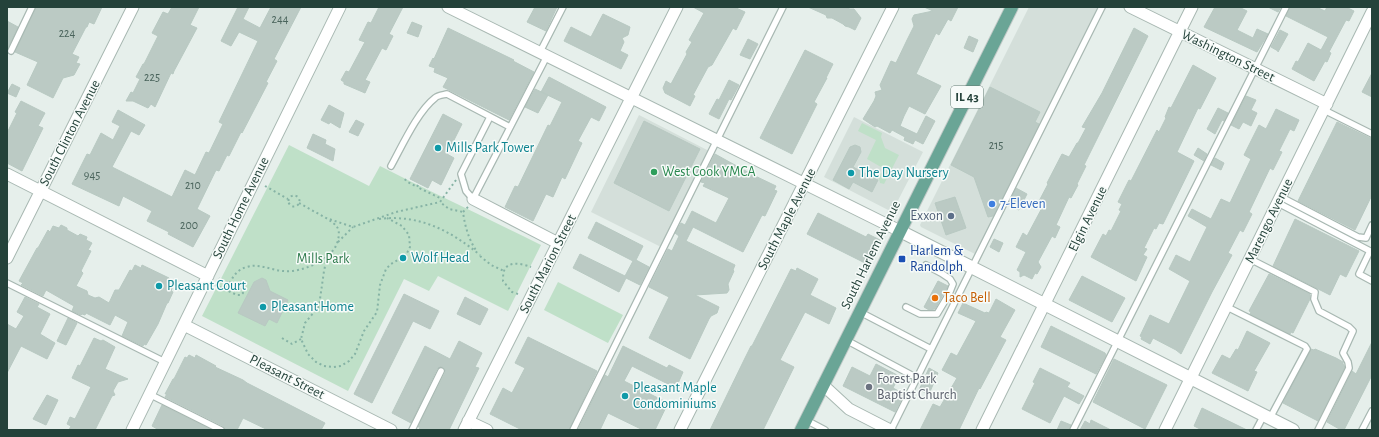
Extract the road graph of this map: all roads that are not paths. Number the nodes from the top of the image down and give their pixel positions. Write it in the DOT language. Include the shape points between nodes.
graph roads {
  1 [pos="32,7"];
  2 [pos="133,7"];
  3 [pos="340,7"];
  4 [pos="449,7"];
  5 [pos="563,7"];
  6 [pos="677,7"];
  7 [pos="783,7"];
  8 [pos="893,7"];
  9 [pos="1012,7"];
  10 [pos="1102,7"];
  11 [pos="1130,7"];
  12 [pos="1192,7"];
  13 [pos="1286,7"];
  14 [pos="1372,12"];
  15 [pos="1180,32"];
  16 [pos="11,50"];
  17 [pos="543,54"];
  18 [pos="1255,69"];
  19 [pos="632,98"];
  20 [pos="1325,107"];
  21 [pos="490,117"];
  22 [pos="510,127"];
  23 [pos="1372,134"];
  24 [pos="717,140"];
  25 [pos="392,166"];
  26 [pos="7,174"];
  27 [pos="804,184"];
  28 [pos="41,191"];
  29 [pos="1280,200"];
  30 [pos="471,203"];
  31 [pos="1372,225"];
  32 [pos="900,231"];
  33 [pos="558,243"];
  34 [pos="7,258"];
  35 [pos="1250,259"];
  36 [pos="926,265"];
  37 [pos="972,268"];
  38 [pos="213,277"];
  39 [pos="1372,281"];
  40 [pos="7,283"];
  41 [pos="1045,305"];
  42 [pos="906,307"];
  43 [pos="1227,307"];
  44 [pos="860,312"];
  45 [pos="184,325"];
  46 [pos="845,340"];
  47 [pos="1118,341"];
  48 [pos="931,349"];
  49 [pos="165,362"];
  50 [pos="441,371"];
  51 [pos="917,378"];
  52 [pos="1191,378"];
  53 [pos="823,385"];
  54 [pos="149,394"];
  55 [pos="1372,411"];
  56 [pos="1267,417"];
  57 [pos="466,425"];
  58 [pos="803,425"];
  59 [pos="132,430"];
  60 [pos="221,430"];
  61 [pos="391,430"];
  62 [pos="412,430"];
  63 [pos="487,430"];
  64 [pos="573,430"];
  65 [pos="680,430"];
  66 [pos="825,430"];
  67 [pos="891,430"];
  68 [pos="982,430"];
  69 [pos="1073,430"];
  70 [pos="1165,430"];
  71 [pos="1256,430"];
  72 [pos="1293,430"];
  73 [pos="1318,430"];
  74 [pos="1362,430"];
  1 -- 16 [label="lane"];
  2 -- 28 [label="street, South Clinton Avenue"];
  3 -- 38 [label="street, South Home Avenue"];
  4 -- 17 [label="street"];
  5 -- 17 [label="lane"];
  6 -- 19 [label="street, South Marion Street"];
  7 -- 24 [label="lane"];
  8 -- 27 [label="street, South Maple Avenue"];
  9 -- 32 [label="main road, South Harlem Avenue / IL 43"];
  10 -- 37 [label="lane"];
  11 -- 15 [label="street, Washington Street"];
  12 -- 15 [label="street, Elgin Avenue"];
  13 -- 18 [label="lane"];
  14 -- 20 [label="street, Marengo Avenue"];
  15 -- 18 [label="street, Washington Street"];
  15 -- 41 [label="street, Elgin Avenue"];
  17 -- 19 [label="street"];
  17 -- 22 [label="lane"];
  18 -- 20 [label="street, Washington Street"];
  18 -- 47 [label="lane"];
  19 -- 24 [label="street"];
  19 -- 33 [label="street, South Marion Street"];
  20 -- 23 [label="lane"];
  20 -- 29 [label="street, Marengo Avenue"];
  21 -- 22 [label="lane"];
  21 -- 25 [label="lane" via="447,94 436,97 424,109"];
  21 -- 30 [label="lane" via="461,174"];
  22 -- 30 [label="lane"];
  24 -- 27 [label="street"];
  24 -- 64 [label="lane"];
  26 -- 28 [label="street"];
  27 -- 32 [label="street"];
  27 -- 65 [label="street, South Maple Avenue"];
  28 -- 34 [label="street, South Clinton Avenue"];
  28 -- 38 [label="street"];
  29 -- 31 [label="lane" via="1358,237 1366,238"];
  29 -- 35 [label="street, Marengo Avenue"];
  29 -- 39 [label="lane" via="1370,251 1359,274"];
  30 -- 33 [label="street"];
  32 -- 37 [label="street"];
  32 -- 44 [label="main road, South Harlem Avenue / IL 43"];
  33 -- 57 [label="street, South Marion Street"];
  35 -- 43 [label="street, Marengo Avenue"];
  35 -- 73 [label="lane" via="1315,292 1314,299 1319,311 1353,331 1343,353 1349,368"];
  36 -- 42 [label="lane" via="950,279 953,284 949,294 937,314 920,314"];
  37 -- 41 [label="street"];
  37 -- 48 [label="lane"];
  38 -- 45 [label="street, South Home Avenue"];
  40 -- 49 [label="lane"];
  41 -- 47 [label="street"];
  41 -- 68 [label="street, Elgin Avenue"];
  43 -- 52 [label="street, Marengo Avenue"];
  43 -- 56 [label="lane" via="1307,349"];
  44 -- 46 [label="main road, South Harlem Avenue / IL 43"];
  44 -- 48 [label="lane"];
  45 -- 49 [label="street, South Home Avenue"];
  45 -- 61 [label="street, Pleasant Street"];
  46 -- 51 [label="lane"];
  46 -- 53 [label="main road, South Harlem Avenue / IL 43"];
  47 -- 52 [label="street"];
  47 -- 69 [label="lane"];
  48 -- 51 [label="lane"];
  49 -- 54 [label="street, South Home Avenue"];
  50 -- 62 [label="lane"];
  51 -- 67 [label="lane"];
  52 -- 56 [label="street"];
  52 -- 70 [label="street, Marengo Avenue"];
  53 -- 58 [label="main road, South Harlem Avenue / IL 43"];
  53 -- 67 [label="street" via="849,409"];
  54 -- 59 [label="street, South Home Avenue"];
  54 -- 60 [label="lane"];
  55 -- 74 [label="lane"];
  56 -- 71 [label="lane"];
  56 -- 72 [label="street"];
  57 -- 63 [label="street"];
  58 -- 66 [label="lane"];
}
